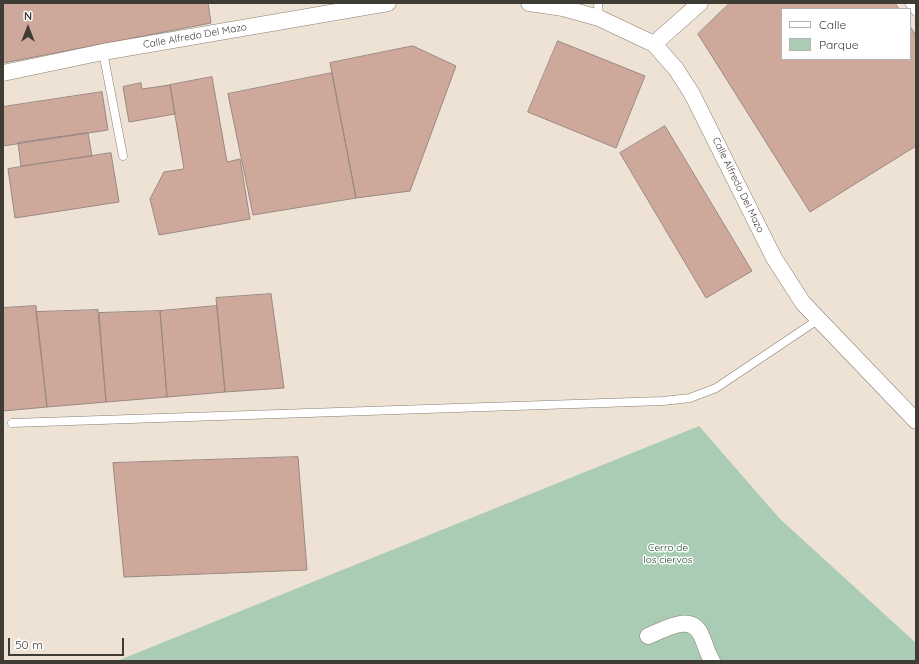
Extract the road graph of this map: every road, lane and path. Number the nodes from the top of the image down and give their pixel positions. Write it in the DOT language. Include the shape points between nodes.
graph roads {
  1 [pos="388,3"];
  2 [pos="529,3"];
  3 [pos="700,3"];
  4 [pos="909,3"];
  5 [pos="598,10"];
  6 [pos="916,12"];
  7 [pos="654,44"];
  8 [pos="103,52"];
  9 [pos="3,73"];
  10 [pos="123,156"];
  11 [pos="819,319"];
  12 [pos="916,421"];
  13 [pos="12,423"];
  14 [pos="648,636"];
  15 [pos="712,661"];
  1 -- 8 [label="street, Calle Alfredo Del Mazo"];
  2 -- 5 [label="street, Calle Alfredo Del Mazo"];
  3 -- 7 [label="street"];
  4 -- 6 [label="lane"];
  5 -- 7 [label="street, Calle Alfredo Del Mazo"];
  7 -- 11 [label="street, Calle Alfredo Del Mazo" via="676,69 692,94 774,258 803,304"];
  8 -- 9 [label="street, Calle Alfredo Del Mazo"];
  8 -- 10 [label="lane"];
  11 -- 12 [label="street, Calle Alfredo Del Mazo"];
  11 -- 13 [label="lane" via="716,388 690,398"];
  14 -- 15 [label="street" via="679,624 695,626"];
}
